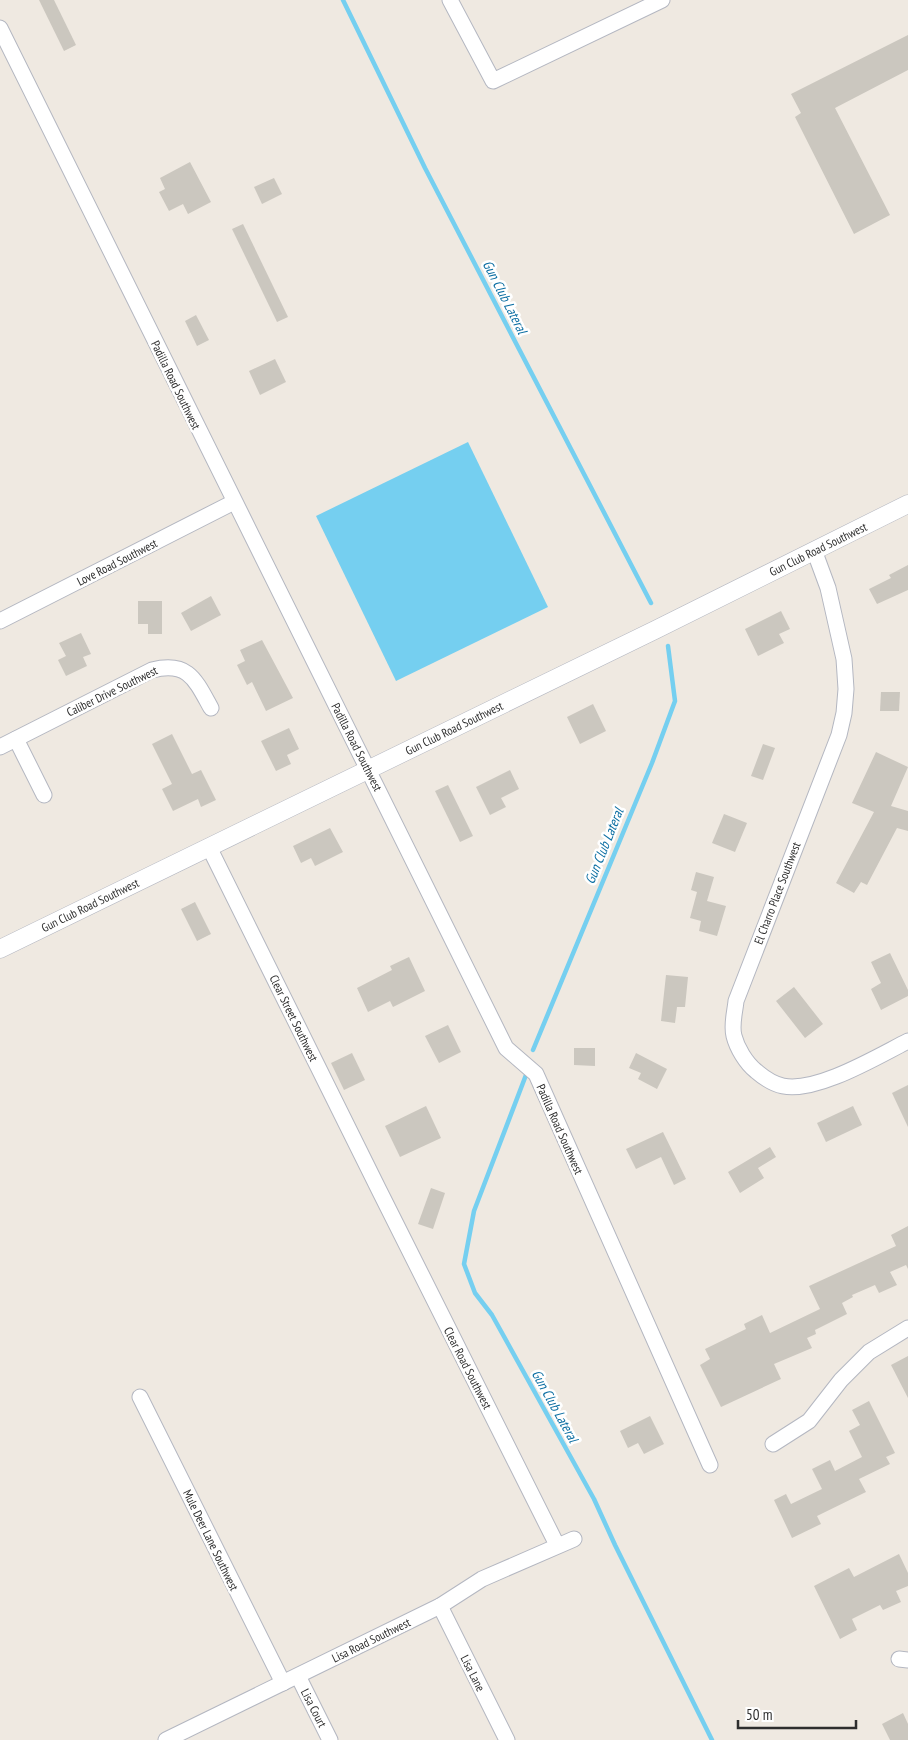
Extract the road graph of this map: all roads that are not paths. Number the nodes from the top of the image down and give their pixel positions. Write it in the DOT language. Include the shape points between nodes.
graph roads {
  1 [pos="450,0"];
  2 [pos="662,0"];
  3 [pos="0,28"];
  4 [pos="234,502"];
  5 [pos="908,504"];
  6 [pos="814,550"];
  7 [pos="0,621"];
  8 [pos="211,708"];
  9 [pos="16,738"];
  10 [pos="0,747"];
  11 [pos="368,769"];
  12 [pos="44,794"];
  13 [pos="210,847"];
  14 [pos="0,949"];
  15 [pos="908,1041"];
  16 [pos="379,1190"];
  17 [pos="908,1328"];
  18 [pos="140,1397"];
  19 [pos="772,1444"];
  20 [pos="710,1465"];
  21 [pos="574,1539"];
  22 [pos="557,1546"];
  23 [pos="440,1606"];
  24 [pos="298,1676"];
  25 [pos="283,1683"];
  26 [pos="166,1740"];
  27 [pos="330,1740"];
  28 [pos="507,1740"];
  1 -- 2 [label="street" via="493,81"];
  3 -- 4 [label="street, Padilla Road Southwest"];
  4 -- 7 [label="street, Love Road Southwest"];
  4 -- 11 [label="street, Padilla Road Southwest"];
  5 -- 6 [label="street, Gun Club Road Southwest"];
  6 -- 11 [label="street, Gun Club Road Southwest"];
  6 -- 15 [label="street, El Charro Place Southwest" via="828,588 844,659 844,712 839,735 736,1001 734,1035 750,1067 782,1086 828,1080"];
  8 -- 9 [label="street, Caliber Drive Southwest" via="193,679 176,667 165,667 152,670"];
  9 -- 10 [label="street, Caliber Drive Southwest"];
  9 -- 12 [label="street"];
  11 -- 13 [label="street, Gun Club Road Southwest"];
  11 -- 20 [label="street, Padilla Road Southwest" via="506,1048 536,1074"];
  13 -- 14 [label="street, Gun Club Road Southwest"];
  13 -- 16 [label="street, Clear Street Southwest"];
  16 -- 22 [label="street, Clear Road Southwest"];
  17 -- 19 [label="street" via="869,1352 809,1420"];
  18 -- 25 [label="street, Mule Deer Lane Southwest"];
  21 -- 22 [label="street, Lisa Road Southwest"];
  22 -- 23 [label="street, Lisa Road Southwest" via="482,1579"];
  23 -- 24 [label="street, Lisa Road Southwest"];
  23 -- 28 [label="street, Lisa Lane"];
  24 -- 25 [label="street, Lisa Road Southwest"];
  24 -- 27 [label="street, Lisa Court"];
  25 -- 26 [label="street, Lisa Road Southwest"];
}
